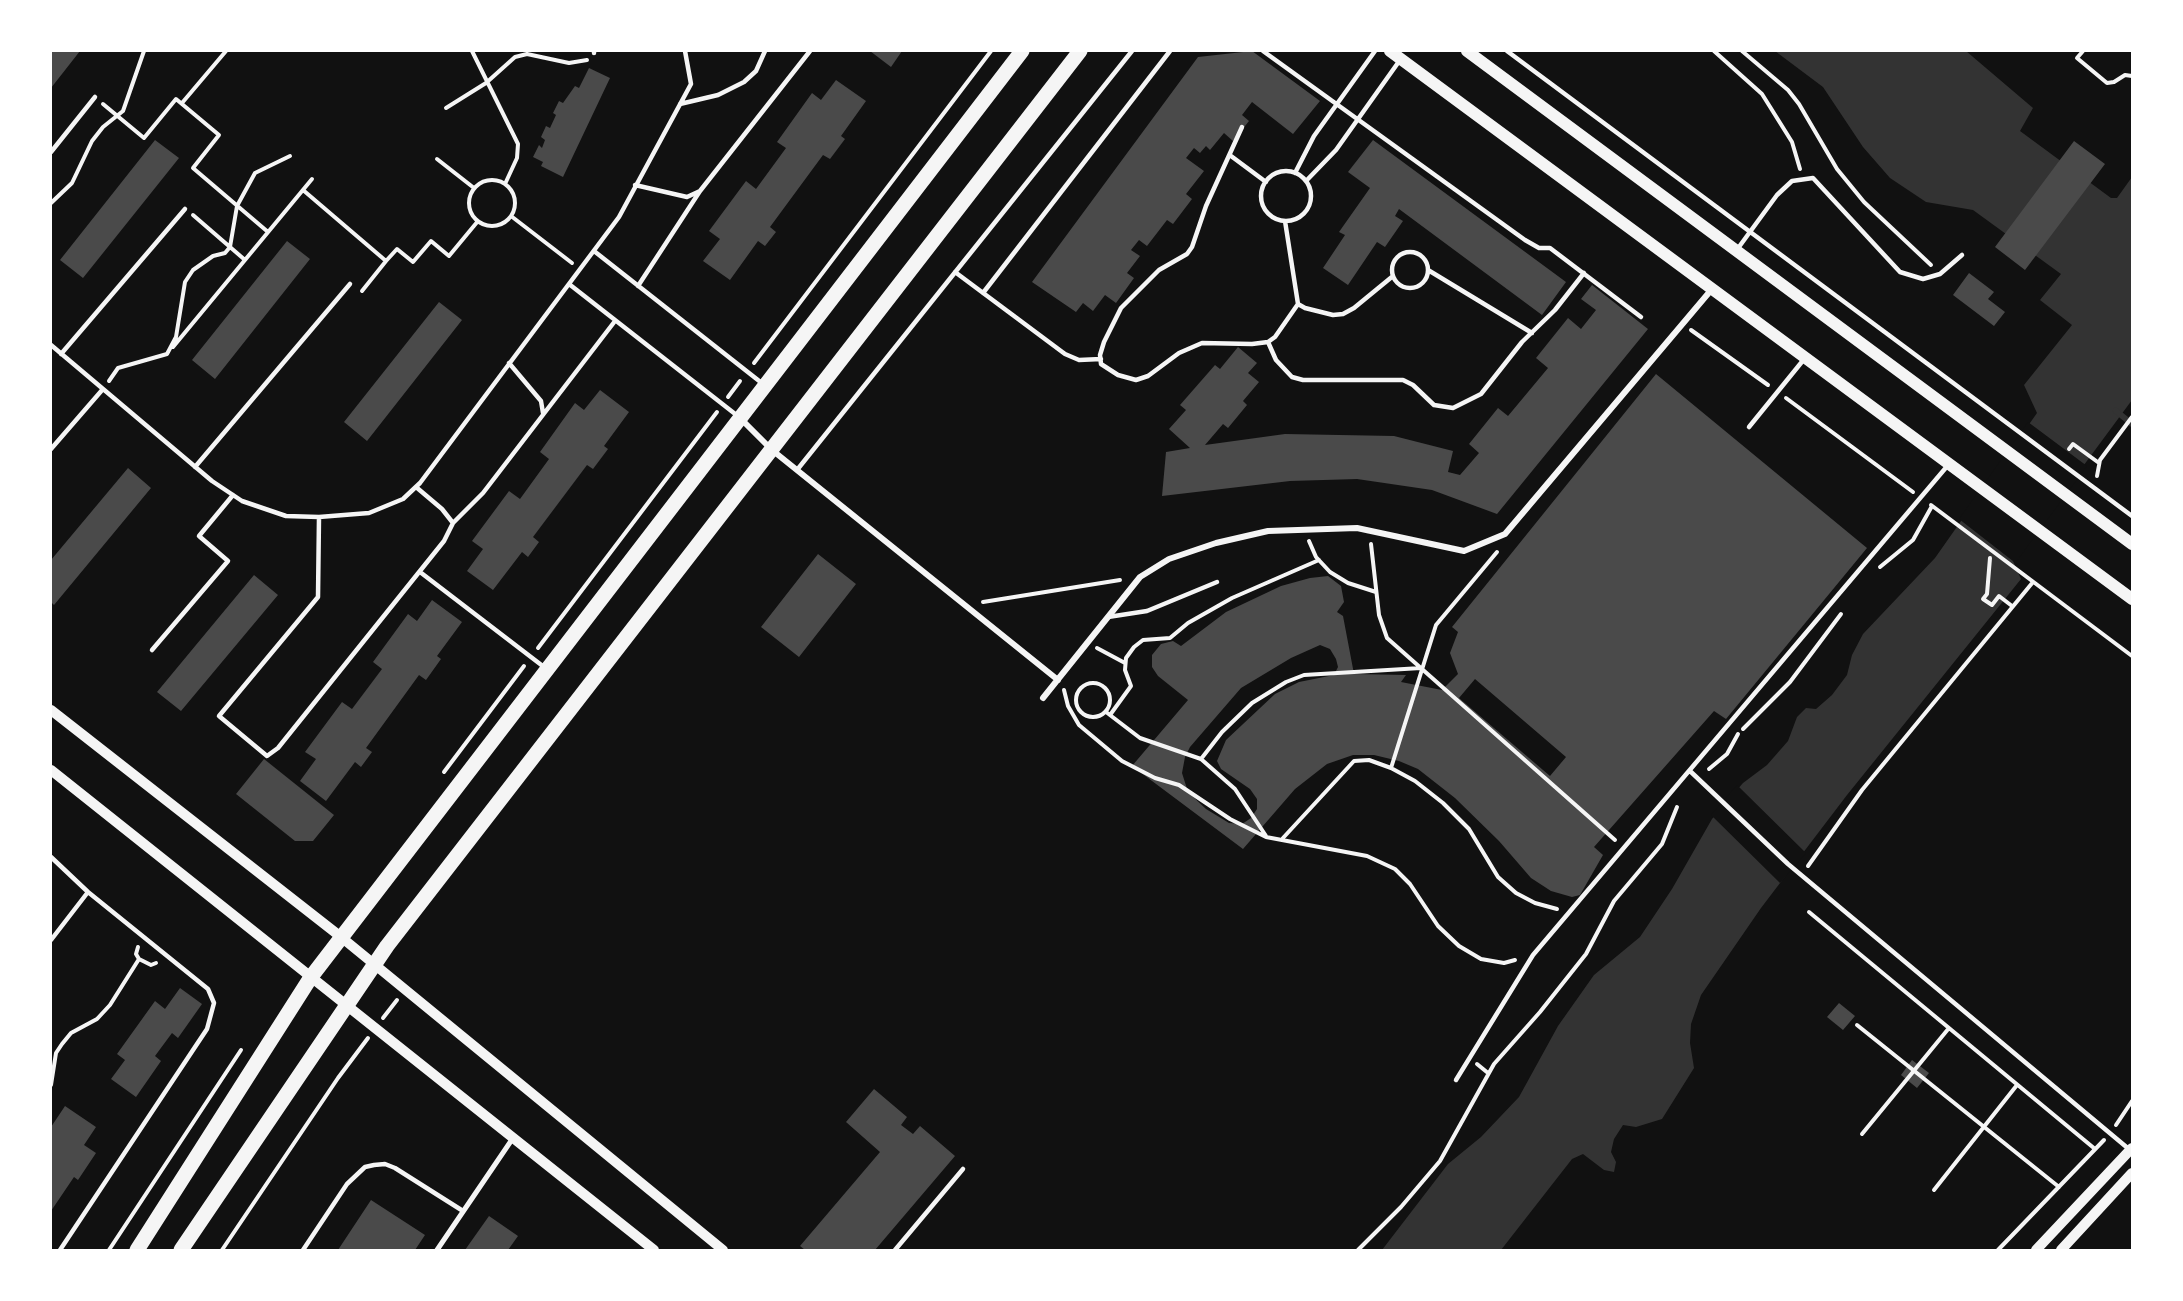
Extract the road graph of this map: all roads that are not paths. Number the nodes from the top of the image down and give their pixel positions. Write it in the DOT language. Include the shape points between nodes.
graph roads {
  1 [pos="685,51"];
  2 [pos="765,51"];
  3 [pos="810,51"];
  4 [pos="1022,51"];
  5 [pos="1080,51"];
  6 [pos="1132,51"];
  7 [pos="1170,51"];
  8 [pos="1263,51"];
  9 [pos="1375,51"];
  10 [pos="1390,51"];
  11 [pos="1467,51"];
  12 [pos="1507,51"];
  13 [pos="1401,59"];
  14 [pos="95,97"];
  15 [pos="680,104"];
  16 [pos="1337,104"];
  17 [pos="1358,119"];
  18 [pos="1242,127"];
  19 [pos="51,152"];
  20 [pos="1231,156"];
  21 [pos="1295,173"];
  22 [pos="1306,181"];
  23 [pos="1266,182"];
  24 [pos="635,185"];
  25 [pos="700,191"];
  26 [pos="185,209"];
  27 [pos="1285,221"];
  28 [pos="1750,232"];
  29 [pos="594,251"];
  30 [pos="1736,251"];
  31 [pos="1962,255"];
  32 [pos="1428,270"];
  33 [pos="955,272"];
  34 [pos="1584,273"];
  35 [pos="1393,276"];
  36 [pos="350,284"];
  37 [pos="569,284"];
  38 [pos="638,286"];
  39 [pos="1712,289"];
  40 [pos="982,293"];
  41 [pos="1298,304"];
  42 [pos="1641,317"];
  43 [pos="615,321"];
  44 [pos="1532,333"];
  45 [pos="1268,342"];
  46 [pos="51,345"];
  47 [pos="62,354"];
  48 [pos="1101,358"];
  49 [pos="1805,358"];
  50 [pos="509,363"];
  51 [pos="766,386"];
  52 [pos="103,389"];
  53 [pos="543,413"];
  54 [pos="740,418"];
  55 [pos="1749,427"];
  56 [pos="51,448"];
  57 [pos="772,450"];
  58 [pos="1949,464"];
  59 [pos="195,467"];
  60 [pos="797,470"];
  61 [pos="416,487"];
  62 [pos="233,495"];
  63 [pos="2132,516"];
  64 [pos="319,517"];
  65 [pos="453,523"];
  66 [pos="2132,544"];
  67 [pos="420,572"];
  68 [pos="1216,582"];
  69 [pos="2132,599"];
  70 [pos="1108,617"];
  71 [pos="152,650"];
  72 [pos="547,668"];
  73 [pos="1060,677"];
  74 [pos="1043,698"];
  75 [pos="51,710"];
  76 [pos="51,770"];
  77 [pos="1690,771"];
  78 [pos="51,857"];
  79 [pos="88,892"];
  80 [pos="341,938"];
  81 [pos="51,940"];
  82 [pos="374,965"];
  83 [pos="311,976"];
  84 [pos="345,1005"];
  85 [pos="1456,1080"];
  86 [pos="513,1138"];
  87 [pos="2131,1150"];
  88 [pos="963,1169"];
  89 [pos="2132,1173"];
  90 [pos="463,1210"];
  91 [pos="60,1250"];
  92 [pos="137,1250"];
  93 [pos="181,1250"];
  94 [pos="303,1250"];
  95 [pos="437,1250"];
  96 [pos="654,1250"];
  97 [pos="723,1250"];
  98 [pos="895,1250"];
  99 [pos="2036,1250"];
  100 [pos="2061,1250"];
  1 -- 15 [label="lane" via="691,84"];
  2 -- 15 [label="lane" via="756,71 744,82 718,95"];
  3 -- 25 [label="lane"];
  4 -- 51 [label="main road"];
  5 -- 57 [label="main road"];
  6 -- 33 [label="lane"];
  7 -- 40 [label="lane"];
  8 -- 16 [label="lane"];
  9 -- 16 [label="lane"];
  10 -- 13 [label="main road"];
  11 -- 30 [label="main road"];
  12 -- 28 [label="lane"];
  13 -- 17 [label="lane"];
  13 -- 39 [label="main road"];
  14 -- 19 [label="lane"];
  15 -- 24 [label="lane"];
  16 -- 17 [label="lane"];
  16 -- 21 [label="lane" via="1314,136"];
  17 -- 22 [label="lane" via="1336,150"];
  17 -- 34 [label="lane" via="1525,240 1539,248 1550,248"];
  18 -- 20 [label="lane"];
  20 -- 23 [label="lane"];
  20 -- 48 [label="lane" via="1206,206 1192,248 1159,270 1121,308"];
  21 -- 22 [label="lane"];
  21 -- 23 [label="lane" via="1279,173"];
  22 -- 27 [label="lane" via="1310,204 1299,218"];
  23 -- 27 [label="lane" via="1262,190 1263,207 1275,219"];
  24 -- 25 [label="lane" via="687,197"];
  24 -- 29 [label="lane" via="619,217"];
  25 -- 38 [label="lane"];
  26 -- 47 [label="lane"];
  27 -- 41 [label="lane"];
  28 -- 30 [label="lane"];
  28 -- 31 [label="lane" via="1792,181 1813,178 1900,272 1923,279 1940,274"];
  28 -- 63 [label="lane"];
  29 -- 37 [label="lane"];
  29 -- 38 [label="lane"];
  30 -- 66 [label="main road"];
  32 -- 35 [label="lane" via="1422,284 1412,288 1400,285"];
  32 -- 35 [label="lane" via="1423,256 1405,252 1392,265"];
  32 -- 44 [label="lane"];
  33 -- 40 [label="lane"];
  33 -- 60 [label="lane"];
  34 -- 42 [label="lane"];
  34 -- 44 [label="lane"];
  35 -- 41 [label="lane" via="1343,314 1316,312"];
  36 -- 59 [label="lane"];
  37 -- 43 [label="lane"];
  37 -- 50 [label="lane"];
  38 -- 51 [label="lane"];
  39 -- 49 [label="main road"];
  39 -- 70 [label="street" via="1505,534 1464,551 1370,530 1268,531 1216,543 1169,560 1140,577"];
  40 -- 48 [label="lane" via="1065,354 1079,360"];
  41 -- 45 [label="lane"];
  43 -- 53 [label="lane"];
  43 -- 54 [label="lane"];
  44 -- 45 [label="lane" via="1481,394 1454,408 1434,405 1403,380 1292,377 1276,360"];
  45 -- 48 [label="lane" via="1202,343 1179,352 1148,376 1136,380 1108,370"];
  46 -- 47 [label="lane"];
  47 -- 52 [label="lane"];
  49 -- 55 [label="lane"];
  49 -- 58 [label="main road"];
  50 -- 53 [label="lane" via="541,401"];
  50 -- 61 [label="lane"];
  51 -- 54 [label="main road"];
  52 -- 56 [label="lane"];
  52 -- 59 [label="lane"];
  53 -- 65 [label="lane" via="483,493"];
  54 -- 57 [label="street"];
  54 -- 72 [label="main road"];
  57 -- 60 [label="street"];
  57 -- 82 [label="main road"];
  58 -- 69 [label="main road"];
  58 -- 77 [label="lane"];
  59 -- 62 [label="lane"];
  60 -- 73 [label="street"];
  61 -- 64 [label="lane" via="403,499 369,513"];
  61 -- 65 [label="lane"];
  62 -- 64 [label="lane" via="286,516"];
  62 -- 71 [label="lane" via="199,536 228,561"];
  64 -- 67 [label="lane" via="318,597 219,716 267,756 278,748"];
  65 -- 67 [label="lane"];
  67 -- 72 [label="lane"];
  68 -- 70 [label="lane" via="1147,612"];
  70 -- 73 [label="street"];
  72 -- 80 [label="main road"];
  73 -- 74 [label="street"];
  75 -- 80 [label="street"];
  76 -- 83 [label="street"];
  77 -- 85 [label="lane" via="1533,955"];
  77 -- 87 [label="lane" via="1788,864"];
  78 -- 79 [label="lane"];
  79 -- 81 [label="lane"];
  79 -- 91 [label="lane" via="208,989 214,1003 207,1029"];
  80 -- 82 [label="street"];
  80 -- 83 [label="main road"];
  82 -- 84 [label="main road"];
  82 -- 97 [label="street"];
  83 -- 84 [label="street"];
  83 -- 92 [label="main road"];
  84 -- 86 [label="street"];
  84 -- 93 [label="main road"];
  86 -- 90 [label="street"];
  86 -- 96 [label="street"];
  87 -- 99 [label="street"];
  88 -- 98 [label="lane"];
  89 -- 100 [label="street"];
  90 -- 94 [label="lane" via="395,1167 365,1167 347,1184"];
  90 -- 95 [label="street"];
}
